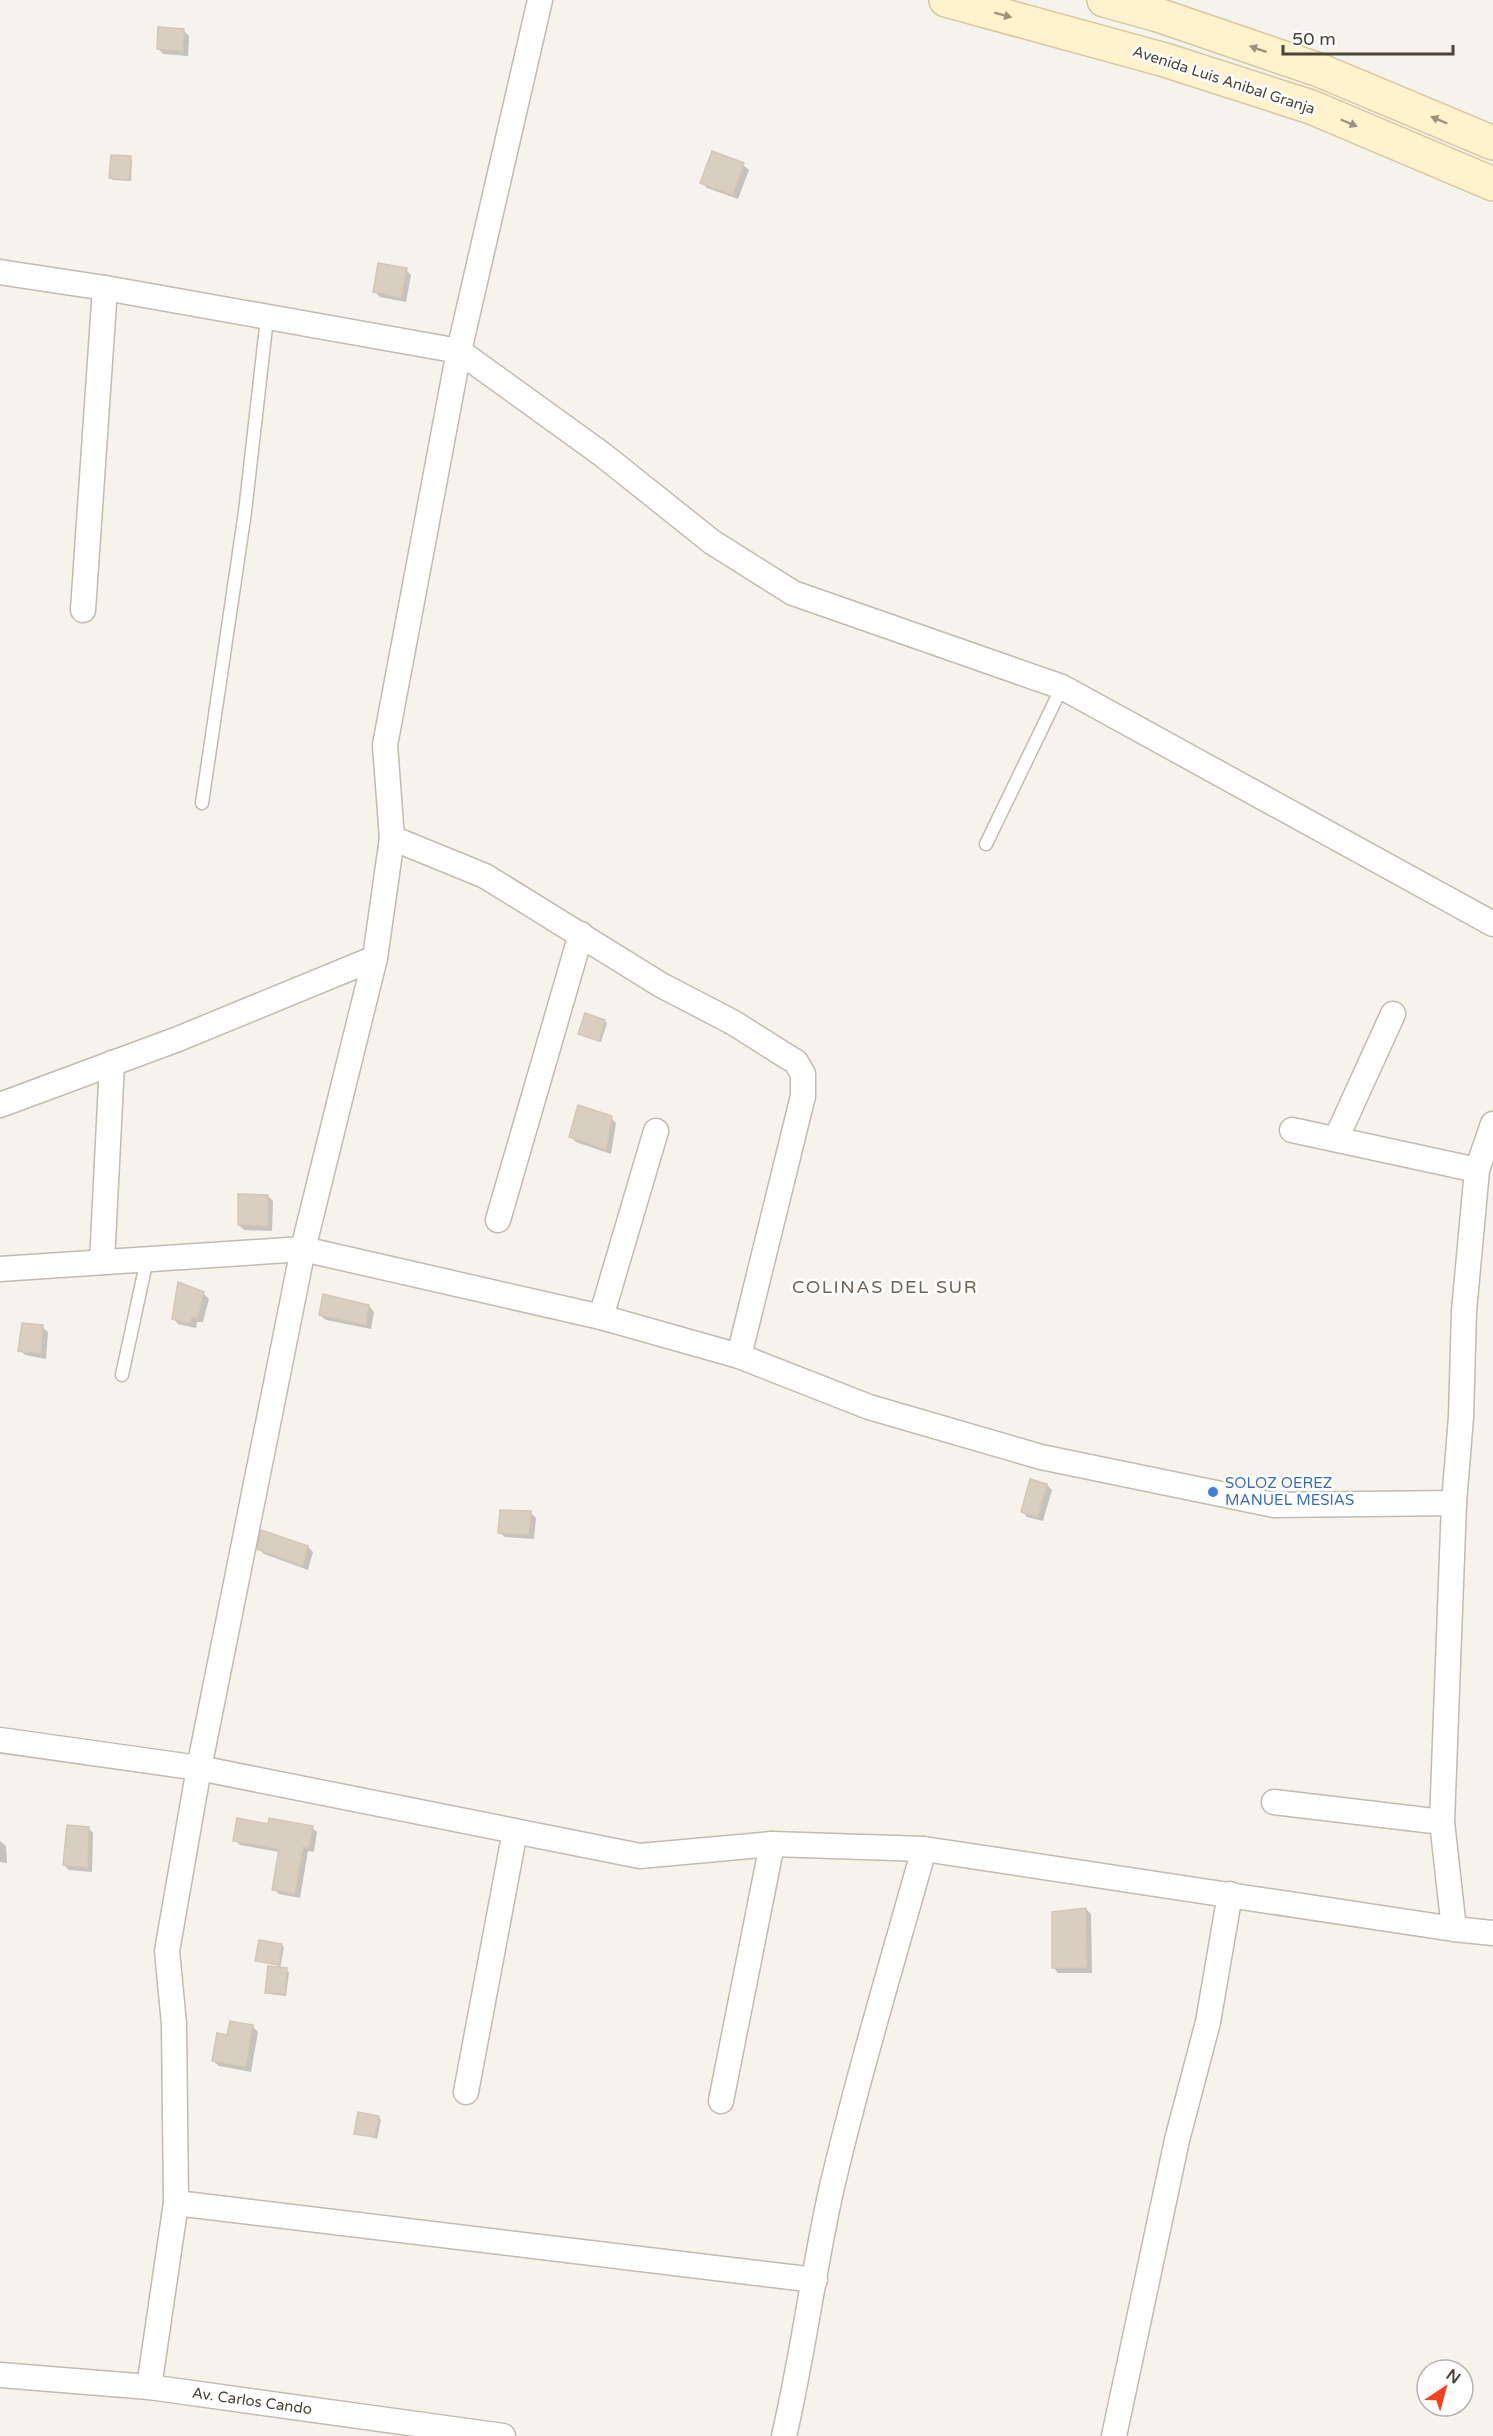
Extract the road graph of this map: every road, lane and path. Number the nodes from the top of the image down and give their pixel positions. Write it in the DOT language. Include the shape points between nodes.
graph roads {
  1 [pos="540,0"];
  2 [pos="946,0"];
  3 [pos="1104,0"];
  4 [pos="1493,143"];
  5 [pos="1493,184"];
  6 [pos="0,272"];
  7 [pos="105,288"];
  8 [pos="267,318"];
  9 [pos="459,351"];
  10 [pos="83,610"];
  11 [pos="1062,687"];
  12 [pos="202,803"];
  13 [pos="392,838"];
  14 [pos="986,844"];
  15 [pos="1493,924"];
  16 [pos="580,934"];
  17 [pos="375,958"];
  18 [pos="1393,1014"];
  19 [pos="112,1063"];
  20 [pos="0,1105"];
  21 [pos="1493,1124"];
  22 [pos="1292,1130"];
  23 [pos="656,1131"];
  24 [pos="1336,1139"];
  25 [pos="1485,1172"];
  26 [pos="498,1220"];
  27 [pos="303,1249"];
  28 [pos="147,1259"];
  29 [pos="102,1262"];
  30 [pos="0,1269"];
  31 [pos="601,1317"];
  32 [pos="739,1356"];
  33 [pos="122,1375"];
  34 [pos="1454,1503"];
  35 [pos="0,1740"];
  36 [pos="199,1768"];
  37 [pos="1274,1802"];
  38 [pos="1442,1822"];
  39 [pos="515,1831"];
  40 [pos="772,1844"];
  41 [pos="924,1849"];
  42 [pos="1230,1894"];
  43 [pos="1454,1929"];
  44 [pos="1493,1933"];
  45 [pos="466,2092"];
  46 [pos="722,2101"];
  47 [pos="176,2203"];
  48 [pos="814,2280"];
  49 [pos="0,2375"];
  50 [pos="148,2387"];
  51 [pos="502,2436"];
  52 [pos="784,2436"];
  53 [pos="1114,2436"];
  1 -- 9 [label="street"];
  2 -- 5 [label="main road, Avenida Luis Anibal Granja, one-way" via="1165,60 1311,106"];
  4 -- 3 [label="main road, one-way" via="1319,70"];
  6 -- 7 [label="street"];
  7 -- 8 [label="street"];
  7 -- 10 [label="street"];
  8 -- 9 [label="street"];
  8 -- 12 [label="lane" via="245,512"];
  9 -- 11 [label="street" via="603,455 712,542 793,592"];
  9 -- 13 [label="street" via="385,745"];
  11 -- 14 [label="lane"];
  11 -- 15 [label="street"];
  13 -- 16 [label="street" via="485,876"];
  13 -- 17 [label="street"];
  16 -- 26 [label="street"];
  16 -- 32 [label="street" via="661,986 734,1023 796,1062 803,1074 803,1096"];
  17 -- 19 [label="street"];
  17 -- 27 [label="street"];
  18 -- 24 [label="street"];
  19 -- 20 [label="street"];
  19 -- 29 [label="street"];
  21 -- 25 [label="street"];
  22 -- 24 [label="street"];
  23 -- 31 [label="street"];
  24 -- 25 [label="street"];
  25 -- 34 [label="street" via="1464,1311"];
  27 -- 28 [label="street"];
  27 -- 31 [label="street"];
  27 -- 36 [label="street"];
  28 -- 29 [label="street"];
  28 -- 33 [label="lane"];
  29 -- 30 [label="street"];
  31 -- 32 [label="street"];
  32 -- 34 [label="street" via="869,1407 1041,1457 1157,1481 1274,1505"];
  34 -- 38 [label="street"];
  35 -- 36 [label="street"];
  36 -- 39 [label="street"];
  36 -- 47 [label="street" via="167,1951 174,2024"];
  37 -- 38 [label="street"];
  38 -- 43 [label="street"];
  39 -- 40 [label="street" via="640,1856"];
  39 -- 45 [label="street"];
  40 -- 41 [label="street"];
  40 -- 46 [label="street"];
  41 -- 42 [label="street"];
  41 -- 48 [label="street" via="831,2192"];
  42 -- 43 [label="street"];
  42 -- 53 [label="street" via="1208,2022 1177,2140"];
  43 -- 44 [label="street"];
  47 -- 48 [label="street"];
  47 -- 50 [label="street"];
  48 -- 52 [label="street"];
  49 -- 50 [label="street, Av. Carlos Cando"];
  50 -- 51 [label="street, Av. Carlos Cando"];
}
